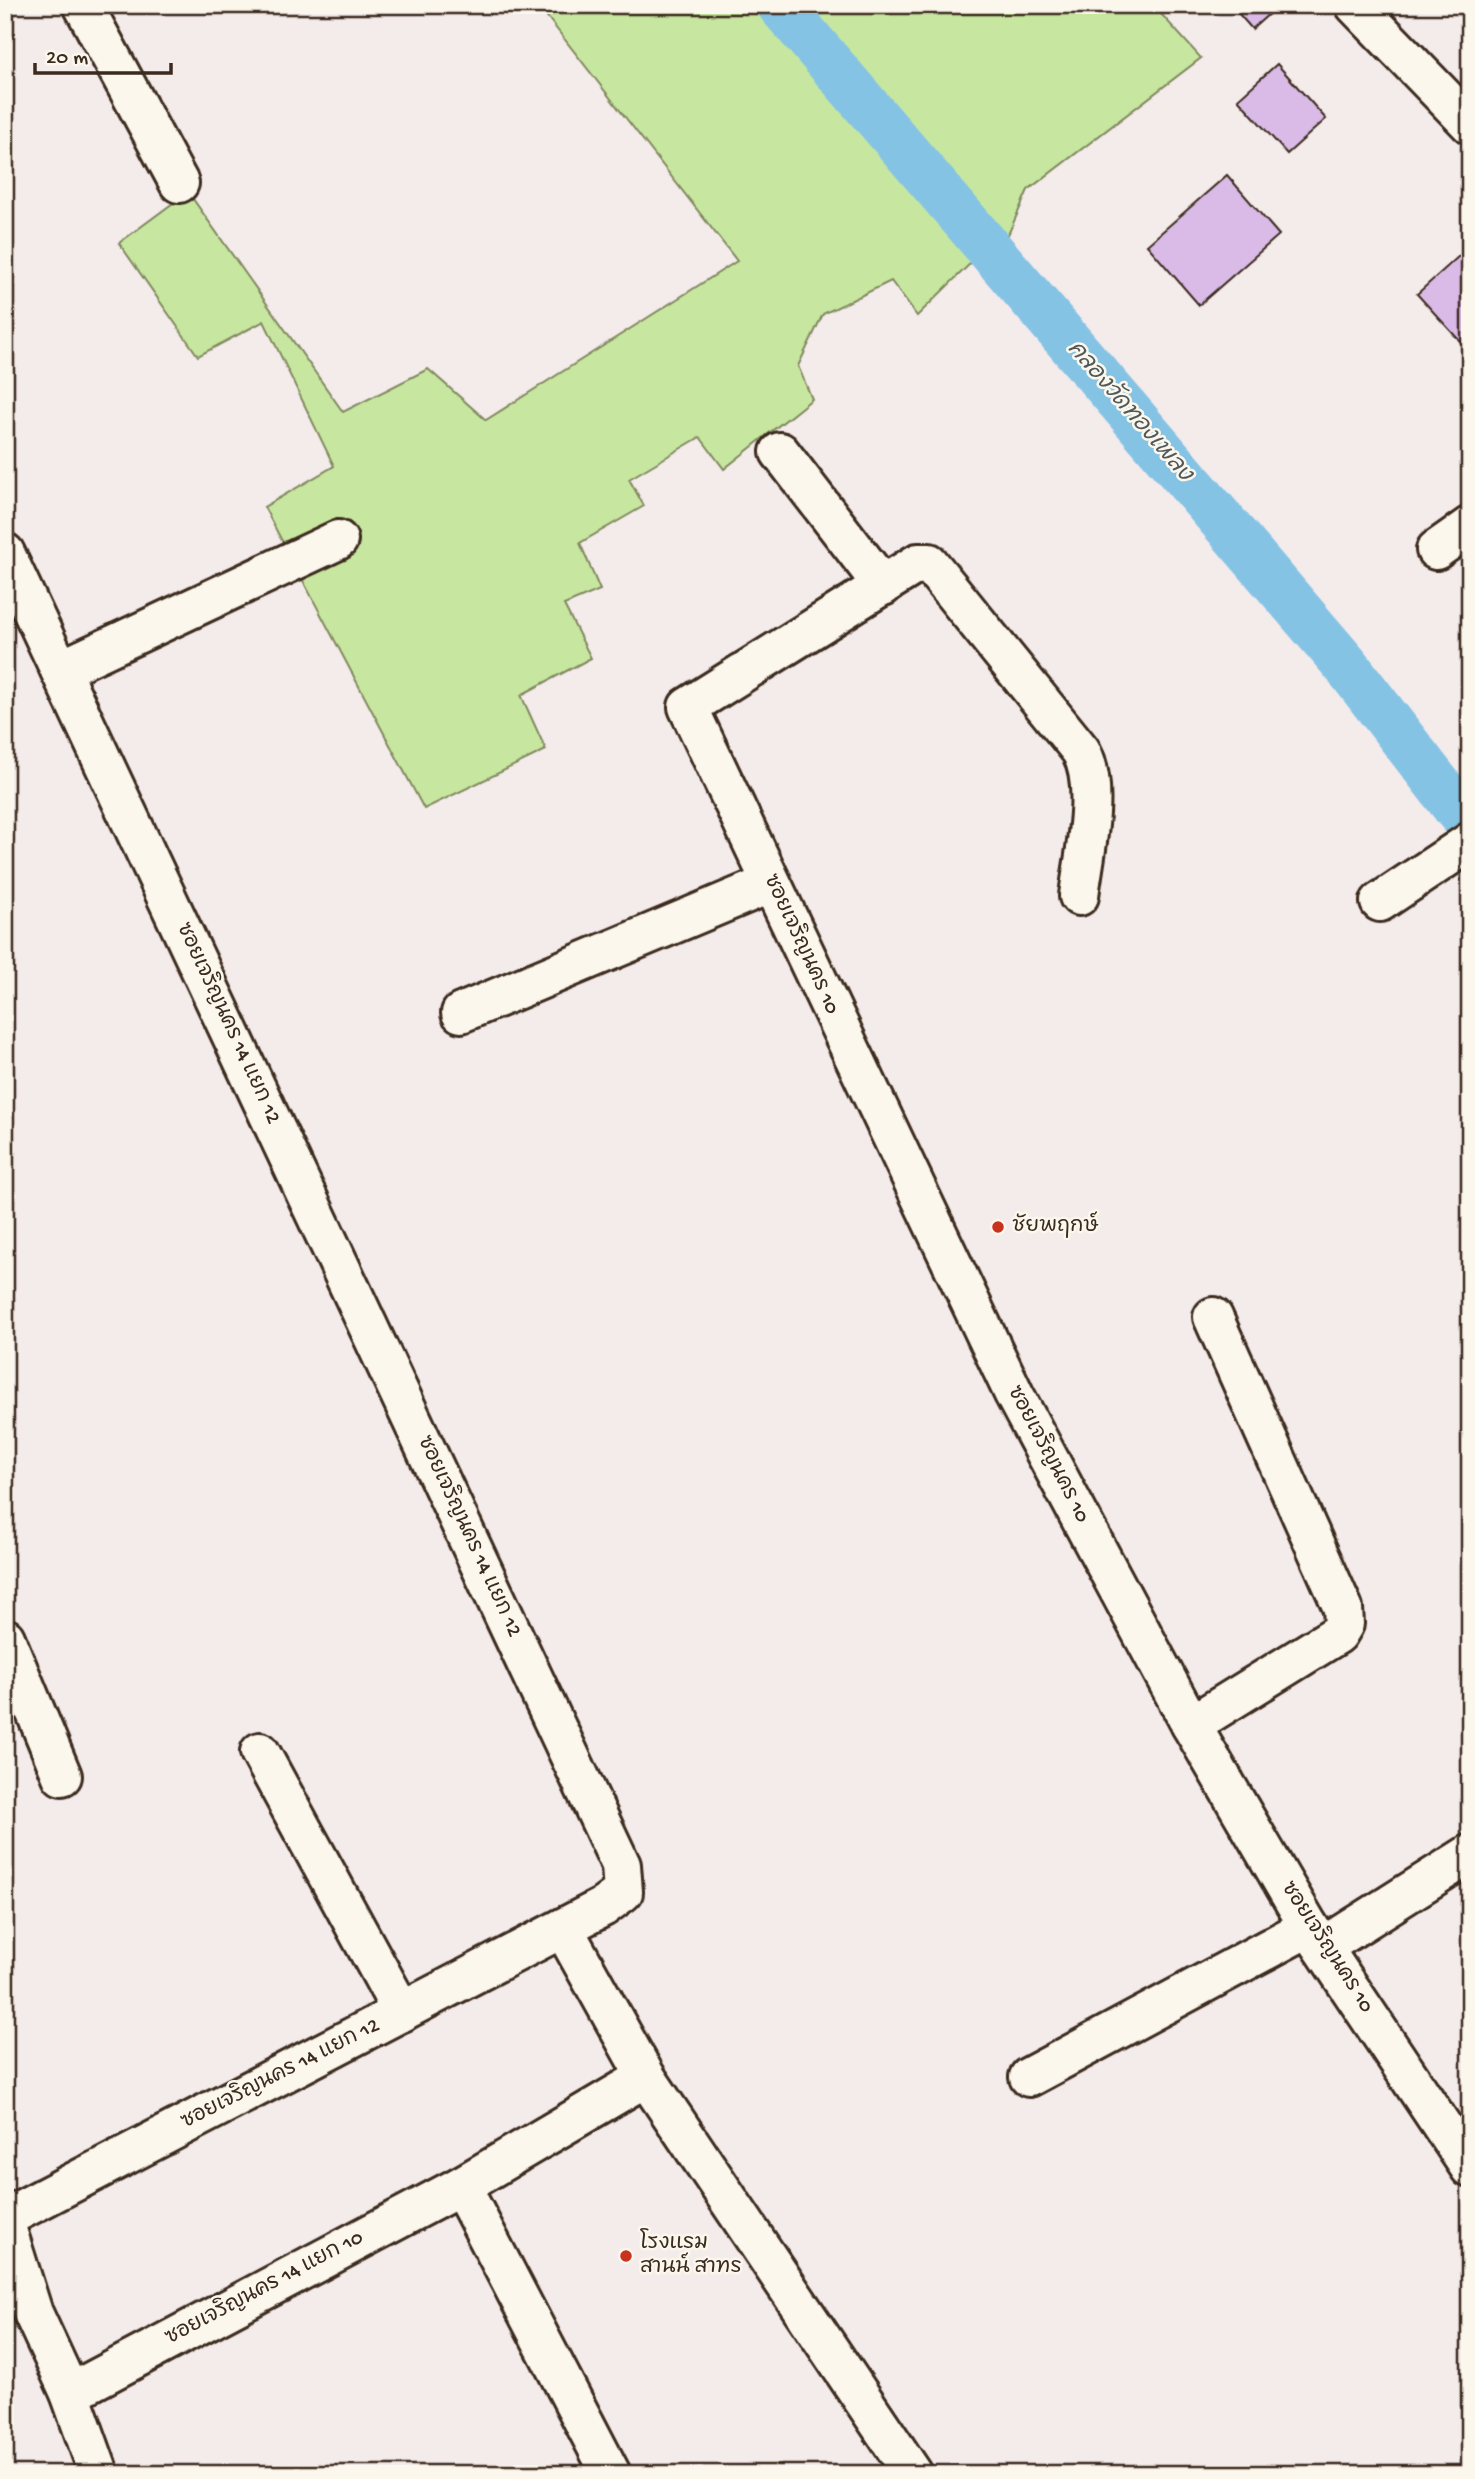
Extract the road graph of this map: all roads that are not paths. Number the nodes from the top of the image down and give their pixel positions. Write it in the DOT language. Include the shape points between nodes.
graph roads {
  1 [pos="83,5"];
  2 [pos="1355,5"];
  3 [pos="1470,124"];
  4 [pos="179,183"];
  5 [pos="780,452"];
  6 [pos="1470,526"];
  7 [pos="338,540"];
  8 [pos="1436,550"];
  9 [pos="5,553"];
  10 [pos="883,586"];
  11 [pos="60,670"];
  12 [pos="1467,844"];
  13 [pos="771,883"];
  14 [pos="1079,896"];
  15 [pos="1380,902"];
  16 [pos="461,1013"];
  17 [pos="1213,1317"];
  18 [pos="5,1638"];
  19 [pos="1191,1725"];
  20 [pos="260,1752"];
  21 [pos="62,1776"];
  22 [pos="1470,1854"];
  23 [pos="563,1928"];
  24 [pos="1316,1937"];
  25 [pos="402,2012"];
  26 [pos="646,2077"];
  27 [pos="1029,2077"];
  28 [pos="1470,2168"];
  29 [pos="461,2186"];
  30 [pos="5,2218"];
  31 [pos="5,2224"];
  32 [pos="19,2319"];
  33 [pos="70,2393"];
  34 [pos="99,2474"];
  35 [pos="611,2474"];
  36 [pos="914,2474"];
  1 -- 4 [label="street"];
  2 -- 3 [label="street"];
  5 -- 10 [label="street"];
  6 -- 8 [label="street"];
  7 -- 11 [label="street"];
  9 -- 11 [label="street, ซอยเจริญนคร 14 แยก 12"];
  10 -- 13 [label="street, ซอยเจริญนคร 10" via="688,707"];
  10 -- 14 [label="street" via="918,564 929,563 1082,751 1091,784"];
  11 -- 23 [label="street, ซอยเจริญนคร 14 แยก 12" via="621,1865 623,1892"];
  12 -- 15 [label="street"];
  13 -- 16 [label="street"];
  13 -- 19 [label="street, ซอยเจริญนคร 10" via="1013,1394"];
  17 -- 19 [label="street" via="1343,1608 1344,1623 1338,1634"];
  18 -- 21 [label="street"];
  19 -- 24 [label="street, ซอยเจริญนคร 10"];
  20 -- 25 [label="street"];
  22 -- 24 [label="street"];
  23 -- 25 [label="street, ซอยเจริญนคร 14 แยก 12"];
  23 -- 26 [label="street"];
  24 -- 27 [label="street"];
  24 -- 28 [label="street, ซอยเจริญนคร 10"];
  25 -- 30 [label="street, ซอยเจริญนคร 14 แยก 12"];
  26 -- 29 [label="street, ซอยเจริญนคร 14 แยก 10"];
  26 -- 36 [label="street"];
  29 -- 33 [label="street, ซอยเจริญนคร 14 แยก 10"];
  29 -- 35 [label="street"];
  31 -- 32 [label="street"];
  32 -- 33 [label="street"];
  33 -- 34 [label="street"];
}
